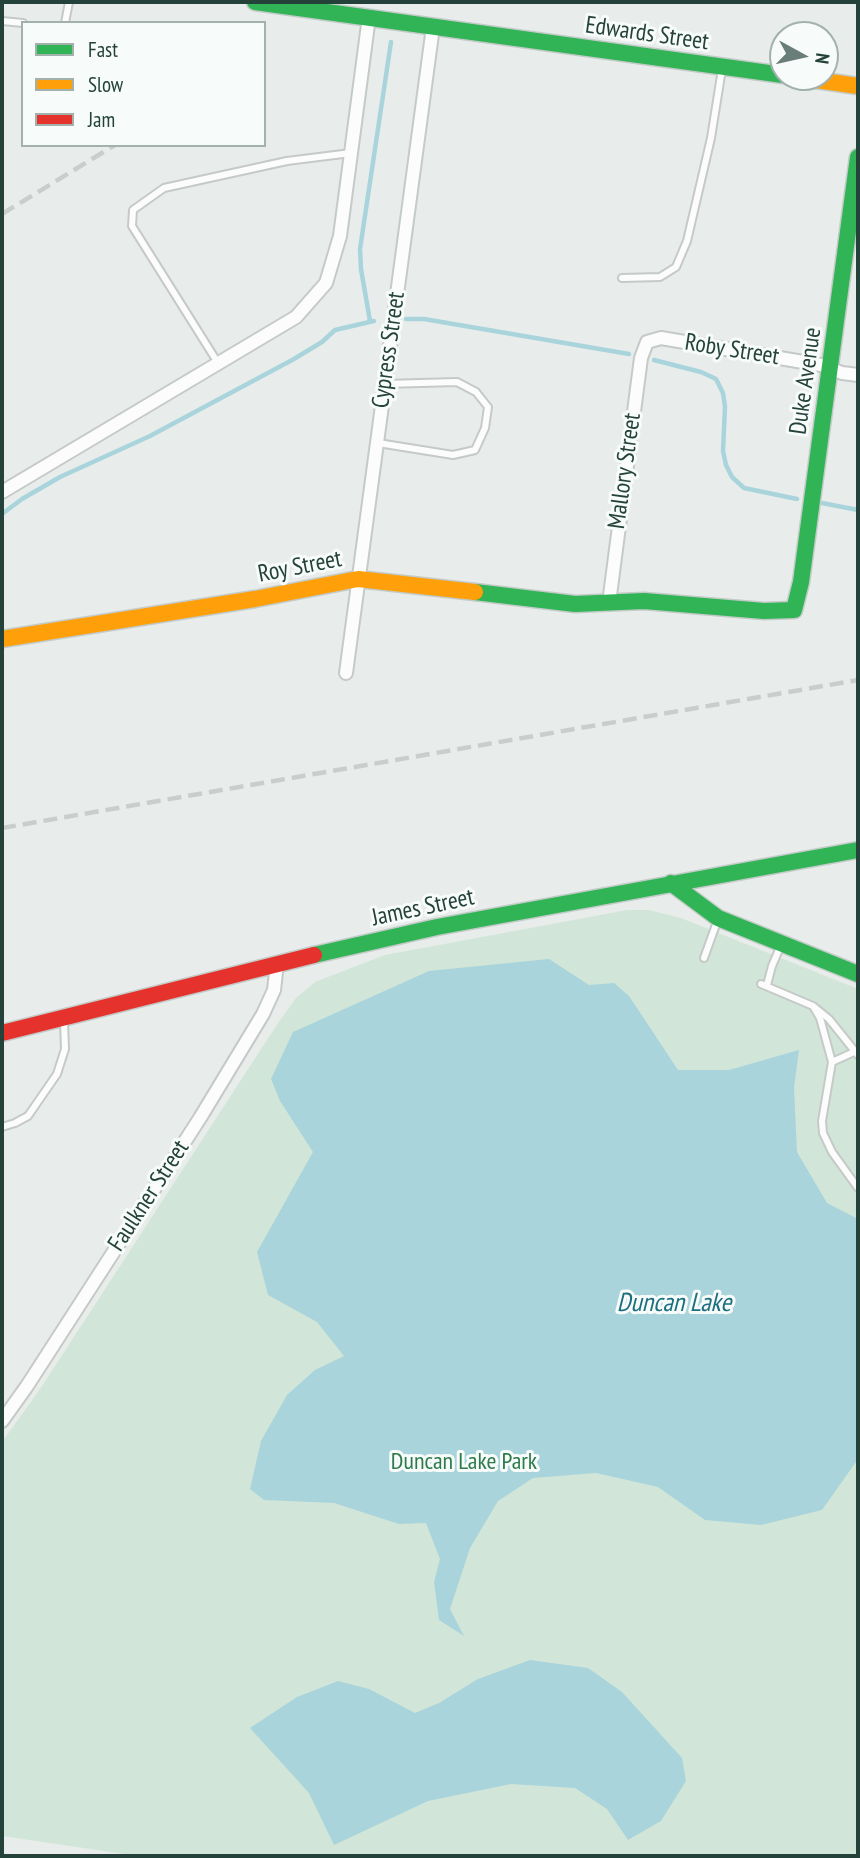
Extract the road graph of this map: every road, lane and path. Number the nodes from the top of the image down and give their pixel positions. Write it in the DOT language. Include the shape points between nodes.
graph roads {
  1 [pos="69,2"];
  2 [pos="255,2"];
  3 [pos="299,5"];
  4 [pos="369,17"];
  5 [pos="2,21"];
  6 [pos="65,21"];
  7 [pos="21,23"];
  8 [pos="433,27"];
  9 [pos="723,67"];
  10 [pos="769,73"];
  11 [pos="839,83"];
  12 [pos="858,86"];
  13 [pos="351,153"];
  14 [pos="858,157"];
  15 [pos="622,278"];
  16 [pos="647,342"];
  17 [pos="219,363"];
  18 [pos="831,369"];
  19 [pos="858,375"];
  20 [pos="384,384"];
  21 [pos="376,442"];
  22 [pos="2,492"];
  23 [pos="358,579"];
  24 [pos="609,603"];
  25 [pos="794,610"];
  26 [pos="2,639"];
  27 [pos="345,673"];
  28 [pos="858,850"];
  29 [pos="671,883"];
  30 [pos="718,918"];
  31 [pos="782,943"];
  32 [pos="704,958"];
  33 [pos="277,963"];
  34 [pos="858,974"];
  35 [pos="813,1006"];
  36 [pos="63,1017"];
  37 [pos="2,1033"];
  38 [pos="856,1053"];
  39 [pos="832,1062"];
  40 [pos="2,1127"];
  41 [pos="858,1188"];
  42 [pos="2,1421"];
  1 -- 6 [label="lane"];
  2 -- 3 [label="street, Edwards Street"];
  3 -- 4 [label="street, Edwards Street"];
  4 -- 8 [label="street, Edwards Street"];
  4 -- 13 [label="street"];
  5 -- 7 [label="lane"];
  8 -- 9 [label="street, Edwards Street"];
  8 -- 20 [label="street, Cypress Street"];
  9 -- 10 [label="street, Edwards Street"];
  9 -- 15 [label="lane" via="687,241 676,267 660,278"];
  11 -- 12 [label="street"];
  13 -- 17 [label="street" via="340,236 326,283 296,317"];
  13 -- 17 [label="lane" via="287,161 164,188 133,210 132,226"];
  14 -- 18 [label="street, Duke Avenue"];
  16 -- 18 [label="street, Roby Street" via="661,338"];
  16 -- 24 [label="street, Mallory Street" via="640,358"];
  17 -- 22 [label="street"];
  18 -- 19 [label="street, Roby Street"];
  18 -- 25 [label="street, Duke Avenue"];
  20 -- 21 [label="street, Cypress Street"];
  20 -- 21 [label="lane" via="457,382 476,392 488,407 475,450 453,455"];
  21 -- 23 [label="street, Cypress Street"];
  23 -- 24 [label="street, Roy Street" via="575,604"];
  23 -- 26 [label="street, Roy Street"];
  23 -- 27 [label="street, Cypress Street"];
  24 -- 25 [label="street, Roy Street"];
  28 -- 29 [label="street, James Street"];
  29 -- 30 [label="street"];
  29 -- 33 [label="street, James Street"];
  30 -- 31 [label="street"];
  30 -- 32 [label="lane"];
  31 -- 34 [label="street"];
  31 -- 35 [label="lane" via="764,984"];
  33 -- 36 [label="street, James Street"];
  33 -- 42 [label="street, Faulkner Street" via="274,990 263,1014"];
  35 -- 38 [label="lane"];
  35 -- 39 [label="lane"];
  36 -- 37 [label="street, James Street"];
  36 -- 40 [label="lane" via="65,1049 57,1074 28,1116"];
  38 -- 39 [label="lane"];
  39 -- 41 [label="lane" via="823,1133"];
}
